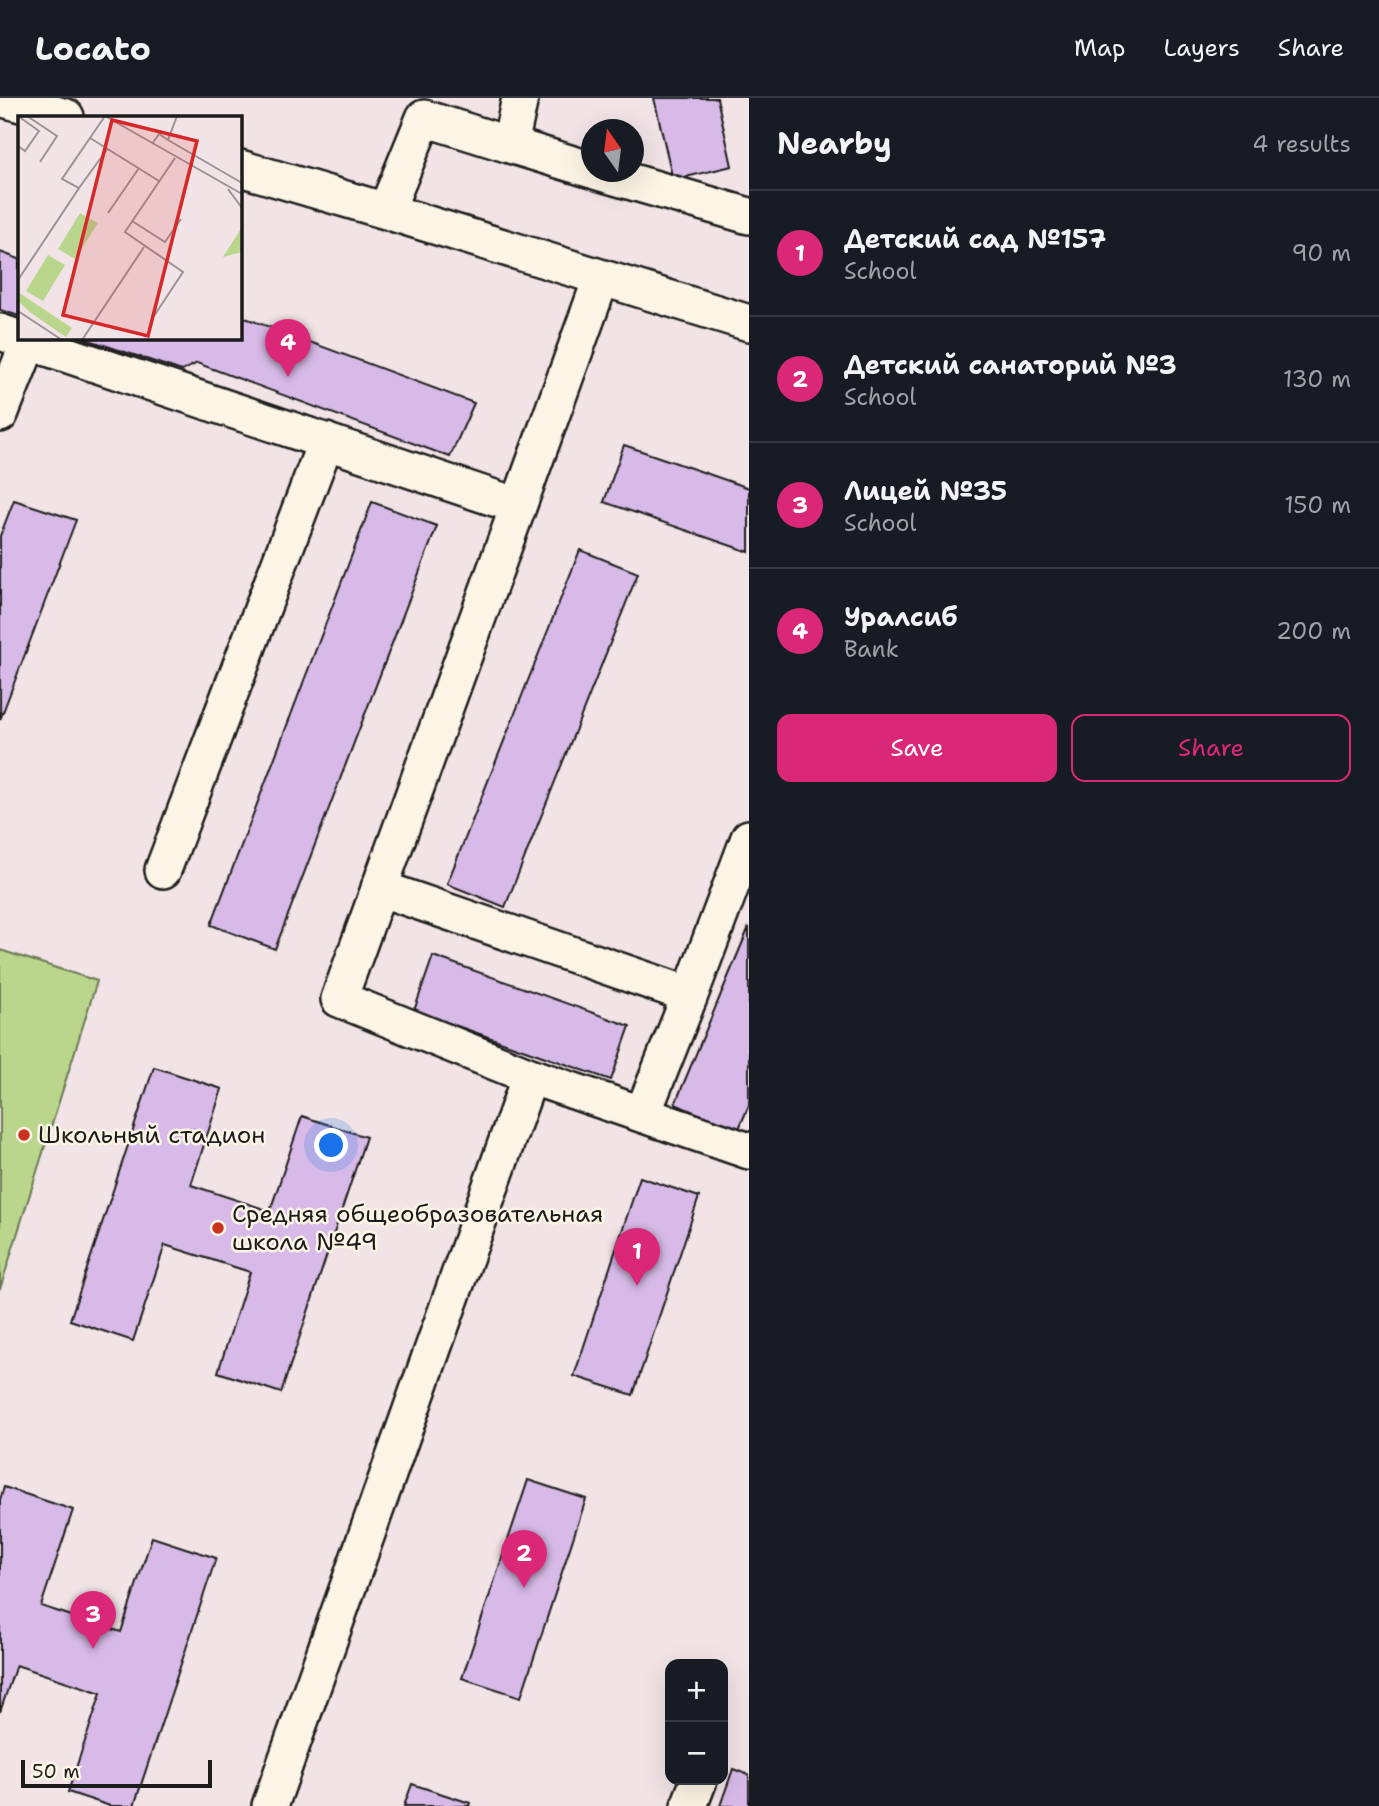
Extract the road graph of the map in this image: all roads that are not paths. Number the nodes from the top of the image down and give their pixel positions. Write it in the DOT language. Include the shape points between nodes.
graph roads {
  1 [pos="0,98"];
  2 [pos="520,98"];
  3 [pos="63,116"];
  4 [pos="510,145"];
  5 [pos="581,167"];
  6 [pos="242,169"];
  7 [pos="632,182"];
  8 [pos="386,211"];
  9 [pos="749,216"];
  10 [pos="601,279"];
  11 [pos="749,323"];
  12 [pos="15,337"];
  13 [pos="24,340"];
  14 [pos="0,414"];
  15 [pos="326,441"];
  16 [pos="519,506"];
  17 [pos="749,838"];
  18 [pos="163,870"];
  19 [pos="379,888"];
  20 [pos="691,995"];
  21 [pos="530,1076"];
  22 [pos="643,1113"];
  23 [pos="749,1151"];
  24 [pos="697,1785"];
  25 [pos="270,1806"];
  26 [pos="689,1806"];
  1 -- 3 [label="street"];
  2 -- 4 [label="street"];
  4 -- 5 [label="street"];
  4 -- 8 [label="street" via="424,118"];
  6 -- 8 [label="street"];
  7 -- 9 [label="street"];
  8 -- 10 [label="street"];
  10 -- 11 [label="street"];
  10 -- 16 [label="street"];
  12 -- 14 [label="street"];
  13 -- 15 [label="street"];
  15 -- 16 [label="street"];
  15 -- 18 [label="street"];
  16 -- 19 [label="street"];
  17 -- 20 [label="street"];
  19 -- 20 [label="street"];
  19 -- 21 [label="street" via="340,999"];
  20 -- 22 [label="street"];
  21 -- 22 [label="street"];
  21 -- 25 [label="street"];
  22 -- 23 [label="street"];
  24 -- 26 [label="street"];
}
